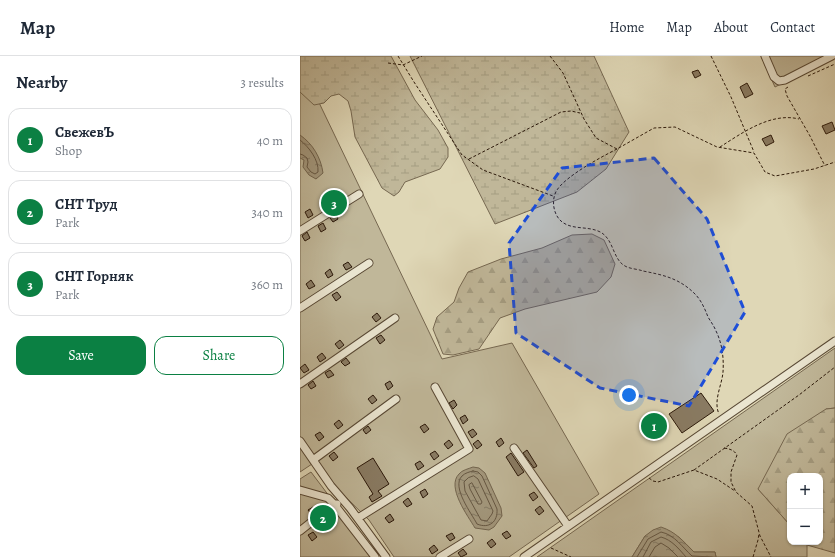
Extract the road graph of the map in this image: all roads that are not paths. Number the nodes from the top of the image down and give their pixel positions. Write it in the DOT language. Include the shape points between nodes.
graph roads {
  1 [pos="764,56"];
  2 [pos="832,56"];
  3 [pos="359,194"];
  4 [pos="300,230"];
  5 [pos="369,263"];
  6 [pos="300,308"];
  7 [pos="396,318"];
  8 [pos="835,341"];
  9 [pos="300,384"];
  10 [pos="435,387"];
  11 [pos="396,399"];
  12 [pos="300,441"];
  13 [pos="514,448"];
  14 [pos="313,460"];
  15 [pos="300,490"];
  16 [pos="345,502"];
  17 [pos="334,504"];
  18 [pos="358,518"];
  19 [pos="568,526"];
  20 [pos="300,531"];
  21 [pos="470,539"];
  22 [pos="374,557"];
  23 [pos="386,557"];
  24 [pos="440,557"];
  25 [pos="524,557"];
  1 -- 2 [label="street" via="774,77 779,81"];
  3 -- 4 [label="street"];
  5 -- 6 [label="street"];
  7 -- 9 [label="street"];
  8 -- 19 [label="street"];
  10 -- 18 [label="street" via="469,449"];
  11 -- 14 [label="street"];
  12 -- 14 [label="street"];
  13 -- 19 [label="street"];
  14 -- 16 [label="street"];
  15 -- 17 [label="street" via="328,498"];
  16 -- 17 [label="street"];
  16 -- 18 [label="street"];
  17 -- 20 [label="street"];
  17 -- 22 [label="street"];
  18 -- 23 [label="street"];
  19 -- 25 [label="street"];
  21 -- 24 [label="street"];
}
